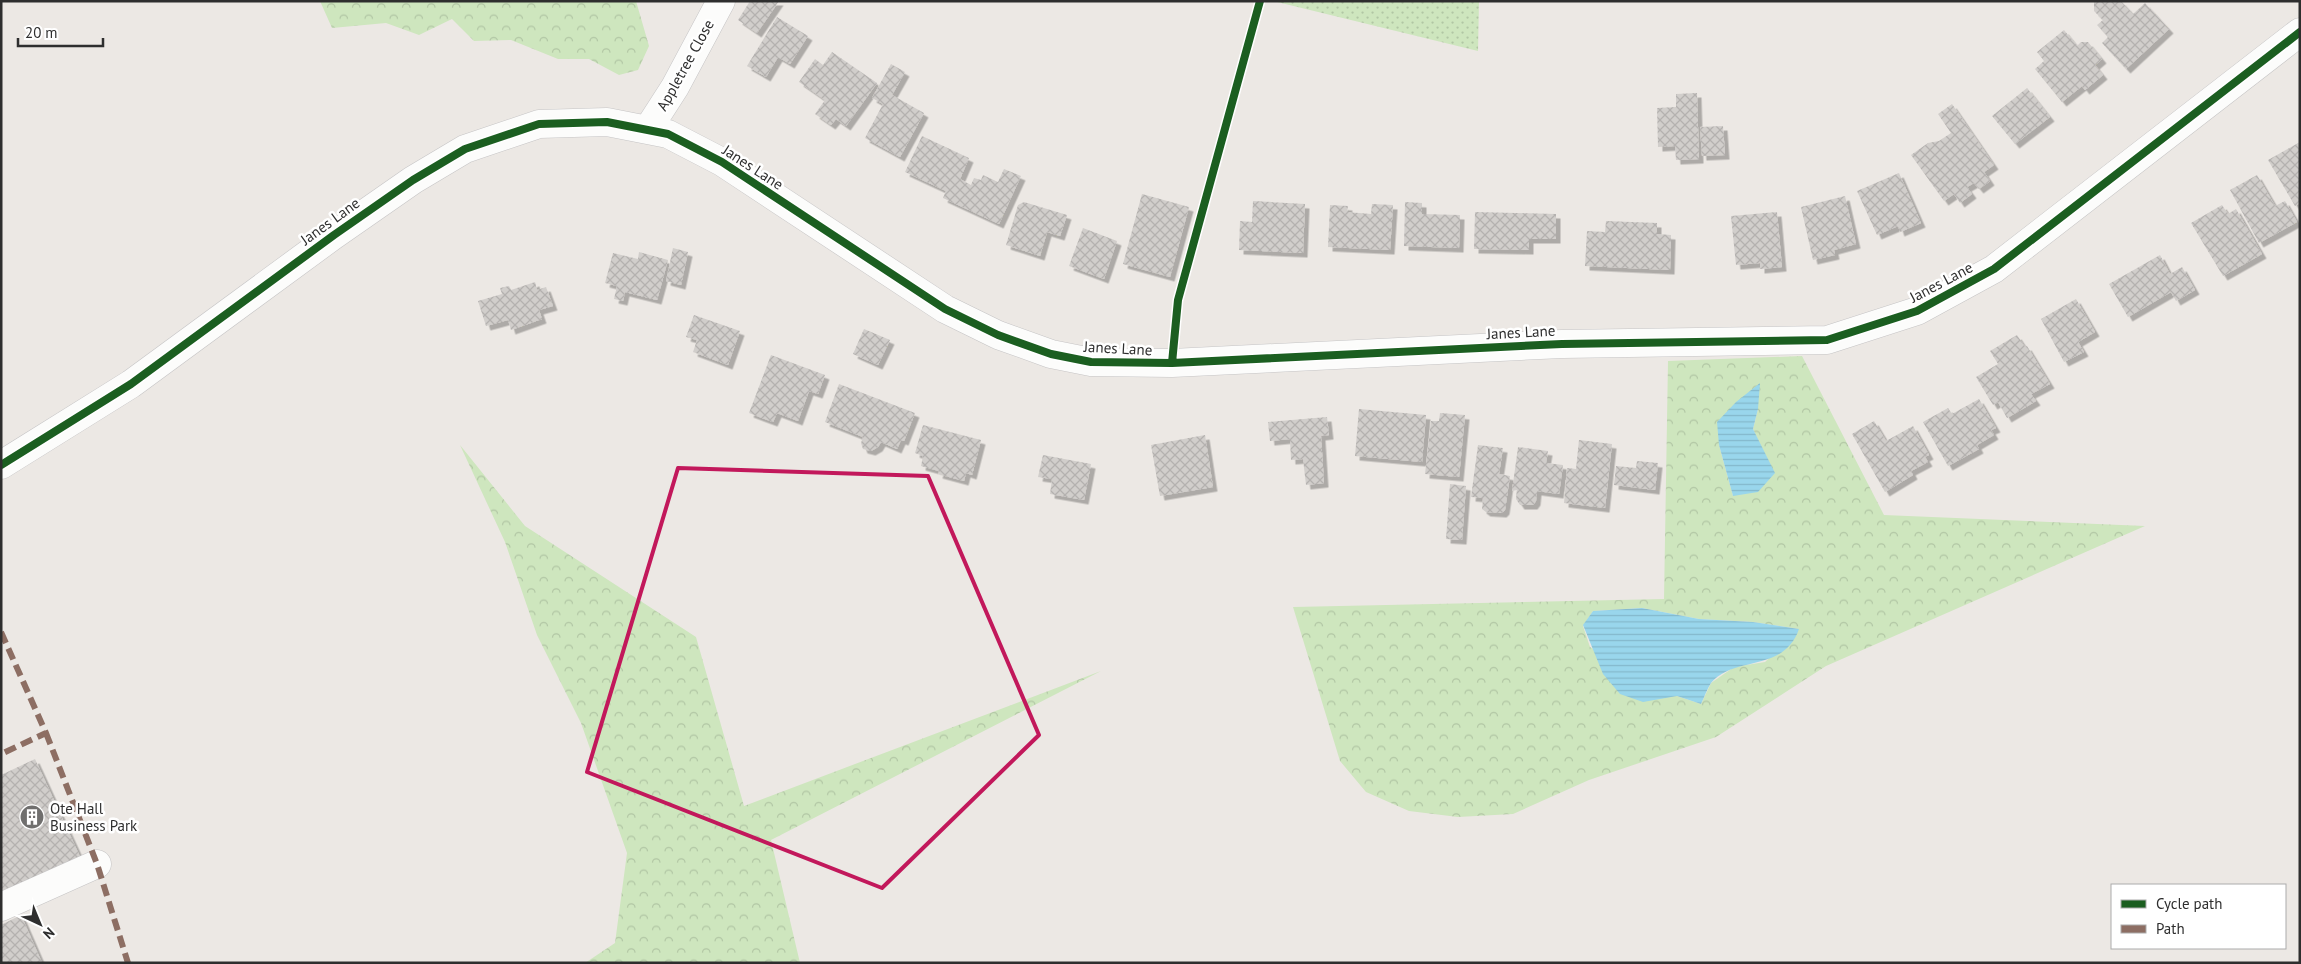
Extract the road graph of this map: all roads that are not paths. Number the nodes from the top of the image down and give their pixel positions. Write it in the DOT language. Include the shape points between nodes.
graph roads {
  1 [pos="721,1"];
  2 [pos="2300,32"];
  3 [pos="648,129"];
  4 [pos="1,464"];
  5 [pos="97,864"];
  6 [pos="1,907"];
  1 -- 3 [label="street, Appletree Close" via="675,87"];
  2 -- 3 [label="street, Janes Lane" via="1994,269 1917,312 1827,340 1562,344 1172,364 1091,362 1024,345 945,309 722,162 668,134"];
  3 -- 4 [label="street, Janes Lane" via="607,122 539,124 465,149 334,234 131,384"];
  5 -- 6 [label="street"];
}
